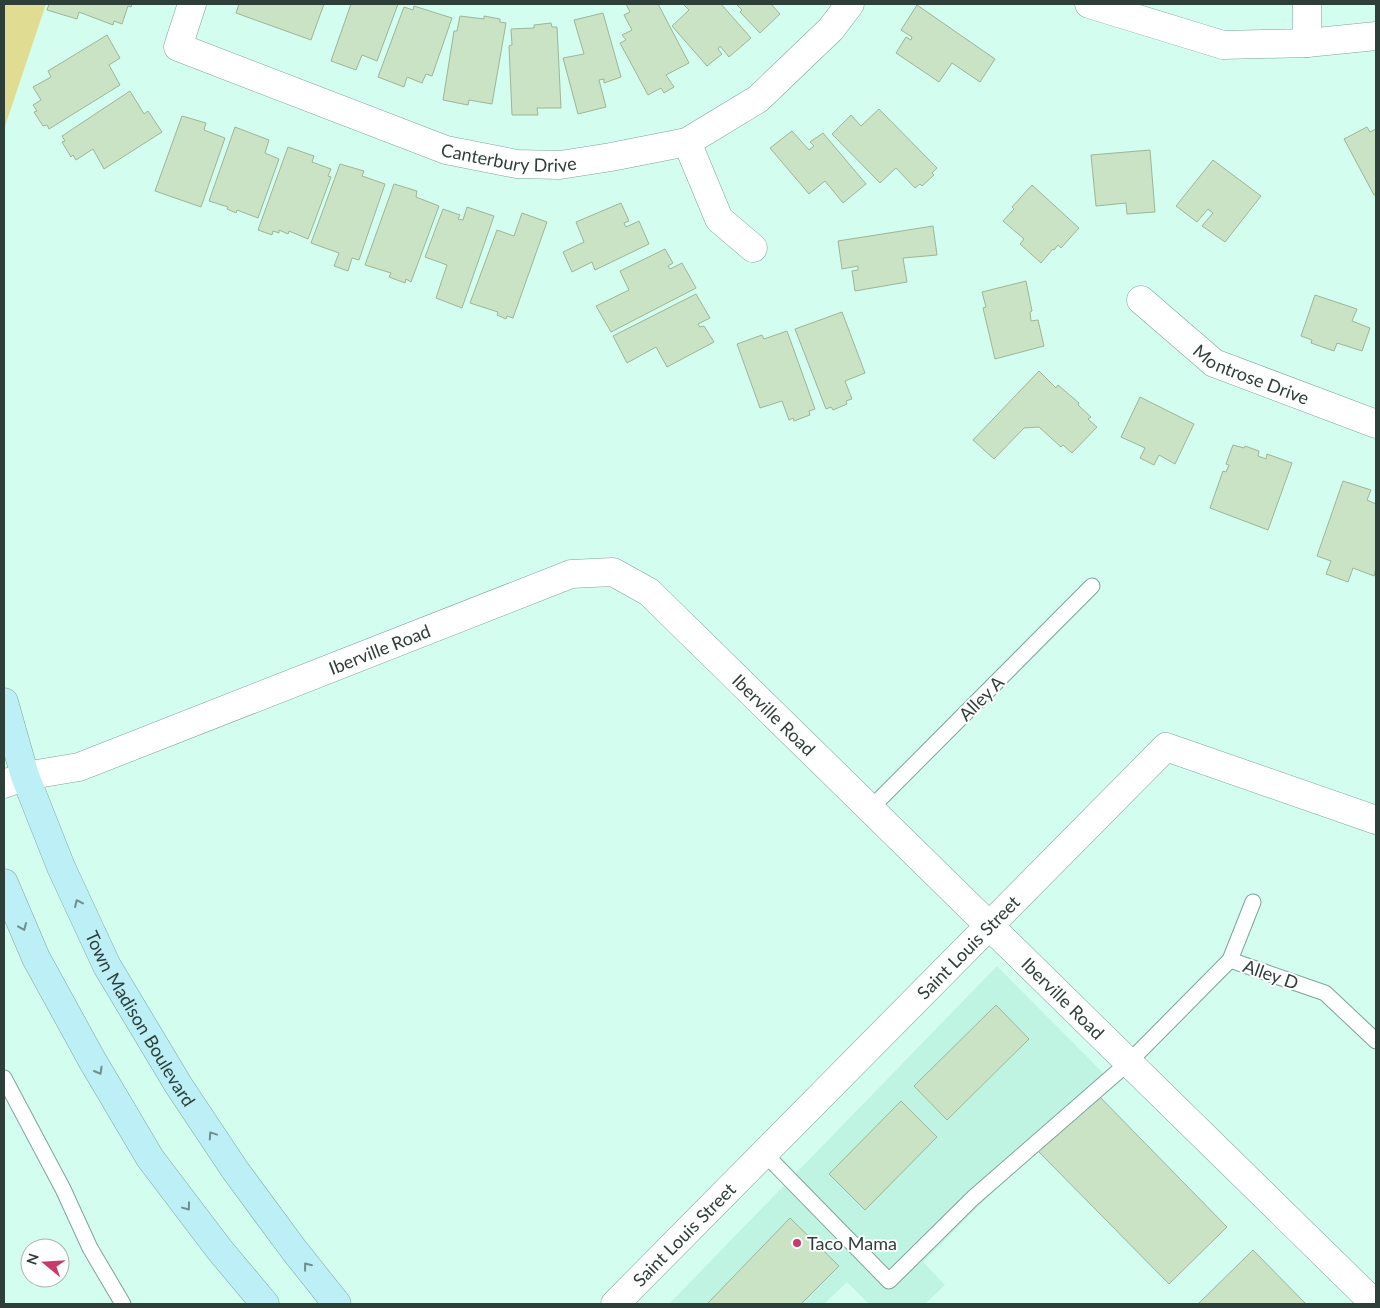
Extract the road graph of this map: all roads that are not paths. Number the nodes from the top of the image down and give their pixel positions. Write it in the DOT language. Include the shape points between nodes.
graph roads {
  1 [pos="192,4"];
  2 [pos="850,4"];
  3 [pos="1089,4"];
  4 [pos="1308,4"];
  5 [pos="1376,36"];
  6 [pos="1307,44"];
  7 [pos="687,142"];
  8 [pos="753,248"];
  9 [pos="1141,300"];
  10 [pos="1376,424"];
  11 [pos="1092,586"];
  12 [pos="4,702"];
  13 [pos="14,780"];
  14 [pos="870,809"];
  15 [pos="1376,820"];
  16 [pos="4,882"];
  17 [pos="1253,902"];
  18 [pos="990,926"];
  19 [pos="1230,960"];
  20 [pos="1376,1041"];
  21 [pos="1128,1062"];
  22 [pos="4,1078"];
  23 [pos="764,1153"];
  24 [pos="1373,1295"];
  25 [pos="122,1304"];
  26 [pos="265,1304"];
  27 [pos="337,1304"];
  28 [pos="615,1304"];
  1 -- 7 [label="street, Canterbury Drive" via="178,47 446,150 517,164 560,165"];
  2 -- 7 [label="street, Canterbury Drive" via="830,29 758,99"];
  3 -- 6 [label="street" via="1223,45"];
  4 -- 6 [label="street"];
  5 -- 6 [label="street"];
  7 -- 8 [label="street" via="719,219"];
  9 -- 10 [label="street, Montrose Drive" via="1214,363"];
  11 -- 14 [label="lane, Alley A"];
  12 -- 13 [label="main road, Town Madison Boulevard"];
  13 -- 14 [label="street, Iberville Road" via="79,767 570,574 613,572 649,592"];
  27 -- 13 [label="main road, Town Madison Boulevard, one-way" via="235,1170 179,1086 107,966 61,866"];
  14 -- 18 [label="street, Iberville Road"];
  15 -- 18 [label="street, Saint Louis Street" via="1166,747"];
  16 -- 26 [label="main road, one-way" via="36,958 150,1158 218,1249"];
  17 -- 19 [label="lane"];
  18 -- 21 [label="street, Iberville Road"];
  18 -- 23 [label="street, Saint Louis Street"];
  19 -- 20 [label="lane, Alley D" via="1325,993"];
  19 -- 21 [label="lane, Alley D"];
  21 -- 23 [label="lane, Alley D" via="973,1198 889,1280"];
  21 -- 24 [label="street, Iberville Road"];
  22 -- 25 [label="lane"];
  23 -- 28 [label="street, Saint Louis Street"];
}
